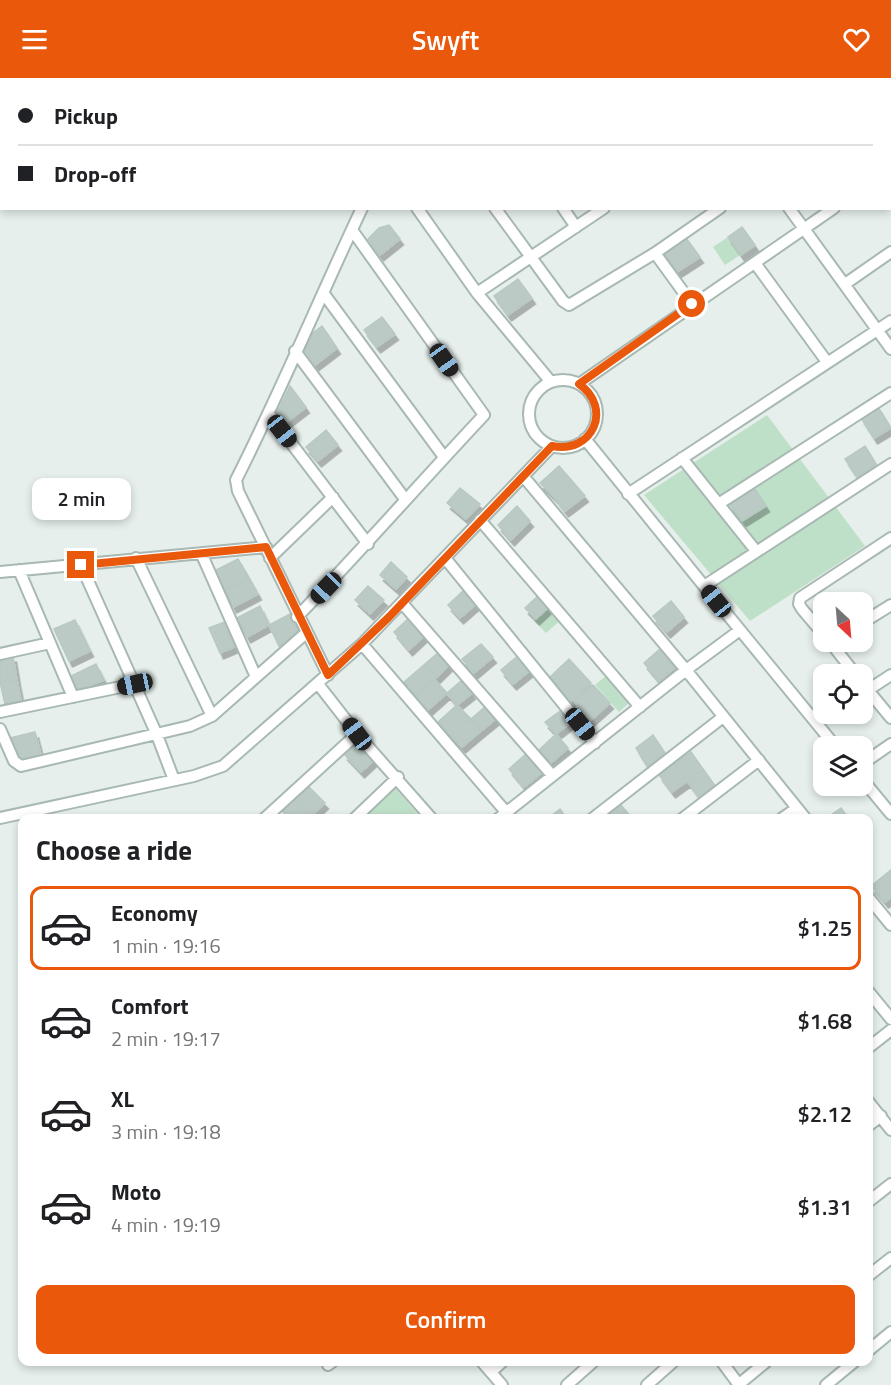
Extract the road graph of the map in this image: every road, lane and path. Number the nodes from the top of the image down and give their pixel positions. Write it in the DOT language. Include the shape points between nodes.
graph roads {
  1 [pos="361,210"];
  2 [pos="418,210"];
  3 [pos="496,210"];
  4 [pos="564,210"];
  5 [pos="601,210"];
  6 [pos="717,210"];
  7 [pos="791,210"];
  8 [pos="831,210"];
  9 [pos="576,227"];
  10 [pos="805,229"];
  11 [pos="352,230"];
  12 [pos="891,252"];
  13 [pos="655,253"];
  14 [pos="531,258"];
  15 [pos="755,263"];
  16 [pos="845,284"];
  17 [pos="477,293"];
  18 [pos="324,294"];
  19 [pos="692,304"];
  20 [pos="891,321"];
  21 [pos="878,330"];
  22 [pos="891,349"];
  23 [pos="295,351"];
  24 [pos="827,362"];
  25 [pos="551,382"];
  26 [pos="579,384"];
  27 [pos="891,393"];
  28 [pos="269,414"];
  29 [pos="585,439"];
  30 [pos="552,446"];
  31 [pos="444,457"];
  32 [pos="682,458"];
  33 [pos="891,464"];
  34 [pos="523,476"];
  35 [pos="628,494"];
  36 [pos="333,497"];
  37 [pos="405,499"];
  38 [pos="720,502"];
  39 [pos="480,520"];
  40 [pos="891,538"];
  41 [pos="368,544"];
  42 [pos="756,550"];
  43 [pos="268,552"];
  44 [pos="202,555"];
  45 [pos="136,558"];
  46 [pos="445,558"];
  47 [pos="81,565"];
  48 [pos="19,570"];
  49 [pos="0,572"];
  50 [pos="704,586"];
  51 [pos="402,603"];
  52 [pos="891,605"];
  53 [pos="873,616"];
  54 [pos="297,617"];
  55 [pos="813,621"];
  56 [pos="740,630"];
  57 [pos="306,633"];
  58 [pos="50,643"];
  59 [pos="362,644"];
  60 [pos="0,654"];
  61 [pos="686,670"];
  62 [pos="328,675"];
  63 [pos="891,675"];
  64 [pos="256,676"];
  65 [pos="873,683"];
  66 [pos="135,684"];
  67 [pos="318,684"];
  68 [pos="873,696"];
  69 [pos="73,697"];
  70 [pos="640,706"];
  71 [pos="0,712"];
  72 [pos="212,716"];
  73 [pos="723,717"];
  74 [pos="891,718"];
  75 [pos="0,729"];
  76 [pos="357,734"];
  77 [pos="157,735"];
  78 [pos="827,736"];
  79 [pos="595,743"];
  80 [pos="891,744"];
  81 [pos="873,756"];
  82 [pos="759,760"];
  83 [pos="551,774"];
  84 [pos="398,777"];
  85 [pos="174,780"];
  86 [pos="873,792"];
  87 [pos="796,808"];
  88 [pos="18,814"];
  89 [pos="18,814"];
  90 [pos="269,814"];
  91 [pos="359,814"];
  92 [pos="428,814"];
  93 [pos="501,814"];
  94 [pos="503,814"];
  95 [pos="598,814"];
  96 [pos="689,814"];
  97 [pos="788,814"];
  98 [pos="801,814"];
  99 [pos="891,814"];
  100 [pos="0,818"];
  101 [pos="873,903"];
  102 [pos="891,925"];
  103 [pos="873,997"];
  104 [pos="891,1019"];
  105 [pos="890,1033"];
  106 [pos="873,1045"];
  107 [pos="873,1107"];
  108 [pos="881,1116"];
  109 [pos="873,1122"];
  110 [pos="891,1130"];
  111 [pos="891,1184"];
  112 [pos="873,1198"];
  113 [pos="891,1258"];
  114 [pos="873,1272"];
  115 [pos="891,1332"];
  116 [pos="873,1347"];
  117 [pos="486,1366"];
  118 [pos="498,1366"];
  119 [pos="588,1366"];
  120 [pos="668,1366"];
  121 [pos="725,1366"];
  122 [pos="761,1366"];
  123 [pos="849,1366"];
  124 [pos="491,1372"];
  125 [pos="502,1385"];
  126 [pos="567,1385"];
  127 [pos="647,1385"];
  128 [pos="739,1385"];
  129 [pos="826,1385"];
  1 -- 11 [label="street"];
  2 -- 17 [label="street"];
  3 -- 14 [label="street"];
  4 -- 9 [label="street"];
  5 -- 9 [label="street"];
  6 -- 13 [label="street"];
  7 -- 10 [label="street"];
  8 -- 10 [label="street"];
  9 -- 14 [label="street"];
  10 -- 15 [label="street"];
  10 -- 16 [label="street"];
  11 -- 18 [label="street"];
  11 -- 31 [label="street" via="484,416"];
  12 -- 16 [label="street"];
  13 -- 14 [label="street" via="569,305"];
  13 -- 19 [label="street"];
  14 -- 17 [label="street"];
  15 -- 19 [label="street"];
  15 -- 24 [label="street"];
  16 -- 21 [label="street"];
  17 -- 25 [label="street"];
  18 -- 23 [label="street"];
  18 -- 31 [label="street"];
  19 -- 26 [label="street"];
  20 -- 21 [label="street"];
  21 -- 22 [label="street"];
  21 -- 24 [label="street"];
  23 -- 28 [label="street"];
  23 -- 37 [label="street"];
  24 -- 32 [label="street"];
  25 -- 26 [label="street" via="568,380"];
  25 -- 30 [label="street" via="538,390 529,410 534,432"];
  26 -- 29 [label="street" via="594,398 596,407 597,419"];
  27 -- 38 [label="street"];
  28 -- 36 [label="street"];
  28 -- 43 [label="street" via="236,480"];
  29 -- 30 [label="street" via="570,447"];
  29 -- 35 [label="street"];
  30 -- 34 [label="street"];
  31 -- 37 [label="street"];
  32 -- 35 [label="street"];
  32 -- 38 [label="street"];
  33 -- 42 [label="street"];
  34 -- 39 [label="street"];
  34 -- 61 [label="street"];
  35 -- 50 [label="street"];
  36 -- 41 [label="street"];
  36 -- 43 [label="street"];
  37 -- 41 [label="street"];
  38 -- 42 [label="street"];
  39 -- 46 [label="street"];
  39 -- 70 [label="street"];
  40 -- 55 [label="street" via="800,598 799,604"];
  41 -- 54 [label="street"];
  42 -- 50 [label="street"];
  43 -- 44 [label="street"];
  43 -- 54 [label="street"];
  44 -- 45 [label="street"];
  44 -- 64 [label="street"];
  45 -- 47 [label="street"];
  45 -- 72 [label="street"];
  46 -- 51 [label="street"];
  46 -- 79 [label="street"];
  47 -- 48 [label="street"];
  47 -- 66 [label="street"];
  48 -- 49 [label="street"];
  48 -- 58 [label="street"];
  50 -- 56 [label="street"];
  51 -- 59 [label="street"];
  51 -- 83 [label="street"];
  52 -- 53 [label="street"];
  54 -- 57 [label="street"];
  56 -- 61 [label="street"];
  56 -- 78 [label="street"];
  57 -- 62 [label="street"];
  57 -- 64 [label="street"];
  58 -- 60 [label="street"];
  58 -- 69 [label="street"];
  59 -- 62 [label="street"];
  59 -- 93 [label="street"];
  61 -- 70 [label="street"];
  61 -- 73 [label="street"];
  62 -- 67 [label="street"];
  63 -- 65 [label="street"];
  64 -- 72 [label="street"];
  66 -- 69 [label="street"];
  66 -- 77 [label="street"];
  67 -- 76 [label="street"];
  67 -- 85 [label="street" via="223,766"];
  68 -- 74 [label="street"];
  69 -- 71 [label="street"];
  70 -- 79 [label="street"];
  72 -- 77 [label="street"];
  73 -- 82 [label="street"];
  73 -- 95 [label="street"];
  75 -- 77 [label="street" via="14,761 21,766"];
  76 -- 84 [label="street"];
  76 -- 90 [label="street"];
  77 -- 85 [label="street"];
  79 -- 83 [label="street"];
  80 -- 81 [label="street"];
  82 -- 87 [label="street"];
  82 -- 96 [label="street"];
  83 -- 94 [label="street"];
  84 -- 91 [label="street"];
  84 -- 92 [label="street"];
  85 -- 89 [label="street"];
  86 -- 99 [label="street"];
  87 -- 97 [label="street"];
  87 -- 98 [label="street"];
  88 -- 100 [label="street"];
  101 -- 102 [label="street"];
  103 -- 104 [label="street"];
  105 -- 106 [label="street"];
  107 -- 108 [label="street"];
  108 -- 109 [label="street"];
  108 -- 110 [label="street"];
  111 -- 112 [label="street"];
  113 -- 114 [label="street"];
  115 -- 116 [label="street"];
  117 -- 124 [label="street"];
  118 -- 124 [label="street"];
  119 -- 126 [label="street"];
  120 -- 127 [label="street"];
  121 -- 128 [label="street"];
  122 -- 128 [label="street"];
  123 -- 129 [label="street"];
  124 -- 125 [label="street"];
}
